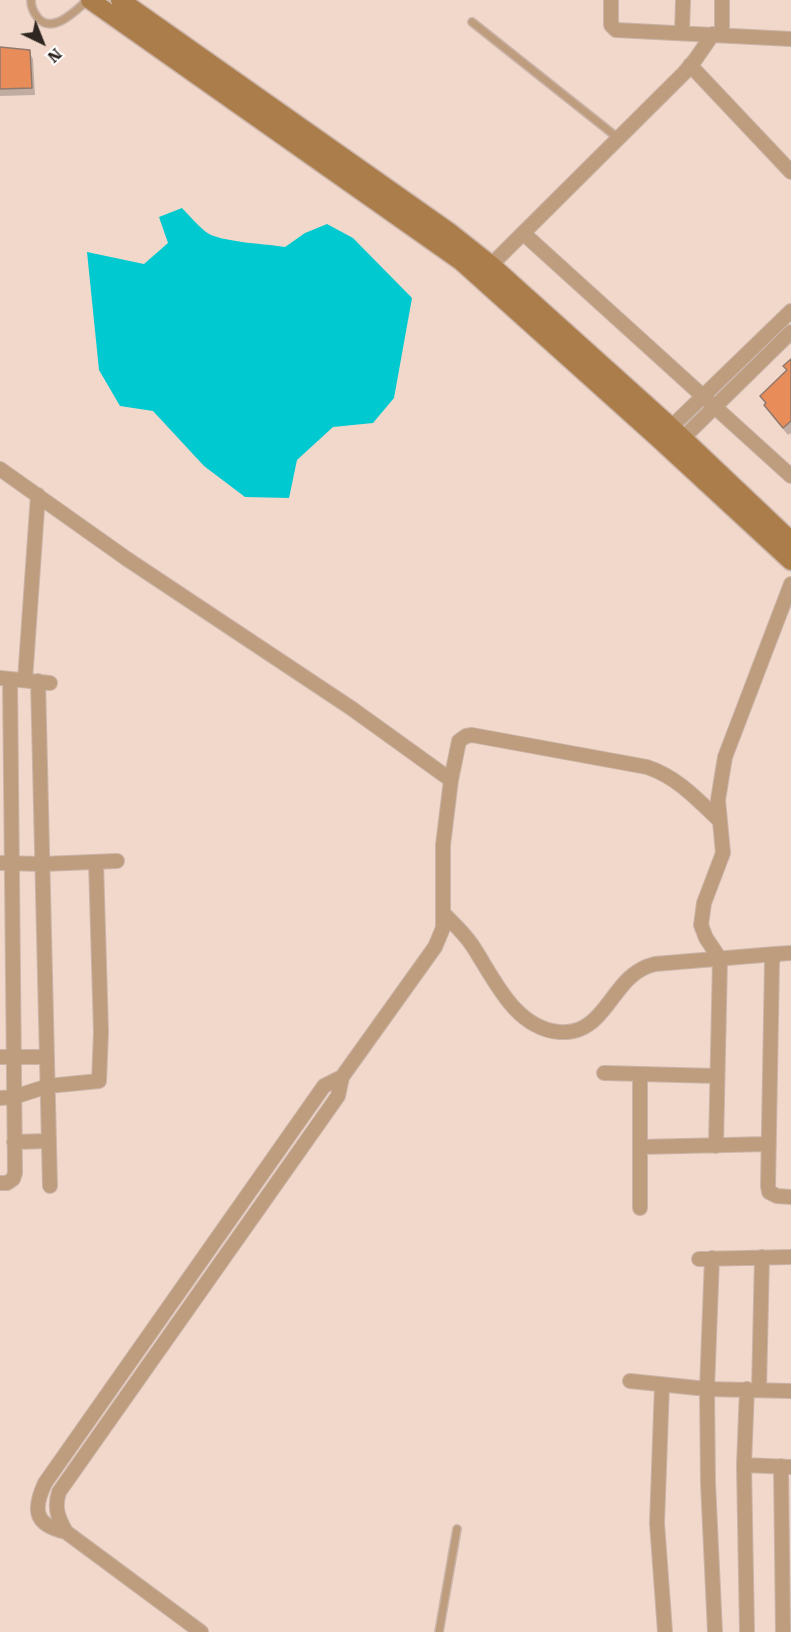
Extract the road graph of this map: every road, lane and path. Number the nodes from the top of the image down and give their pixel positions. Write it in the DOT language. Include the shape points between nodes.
graph roads {
  1 [pos="31,0"];
  2 [pos="89,0"];
  3 [pos="120,0"];
  4 [pos="611,0"];
  5 [pos="683,0"];
  6 [pos="722,0"];
  7 [pos="472,22"];
  8 [pos="149,31"];
  9 [pos="682,33"];
  10 [pos="717,34"];
  11 [pos="791,39"];
  12 [pos="690,65"];
  13 [pos="618,138"];
  14 [pos="791,172"];
  15 [pos="523,233"];
  16 [pos="491,265"];
  17 [pos="791,311"];
  18 [pos="791,332"];
  19 [pos="709,402"];
  20 [pos="671,439"];
  21 [pos="0,469"];
  22 [pos="791,476"];
  23 [pos="38,495"];
  24 [pos="791,541"];
  25 [pos="791,561"];
  26 [pos="791,584"];
  27 [pos="5,678"];
  28 [pos="38,681"];
  29 [pos="451,780"];
  30 [pos="719,820"];
  31 [pos="117,861"];
  32 [pos="96,862"];
  33 [pos="6,864"];
  34 [pos="43,864"];
  35 [pos="444,914"];
  36 [pos="791,953"];
  37 [pos="775,954"];
  38 [pos="720,959"];
  39 [pos="7,1057"];
  40 [pos="47,1057"];
  41 [pos="604,1073"];
  42 [pos="640,1074"];
  43 [pos="716,1076"];
  44 [pos="342,1077"];
  45 [pos="48,1086"];
  46 [pos="7,1098"];
  47 [pos="49,1141"];
  48 [pos="14,1142"];
  49 [pos="769,1144"];
  50 [pos="716,1146"];
  51 [pos="640,1147"];
  52 [pos="0,1183"];
  53 [pos="50,1186"];
  54 [pos="791,1197"];
  55 [pos="640,1208"];
  56 [pos="762,1257"];
  57 [pos="791,1257"];
  58 [pos="630,1381"];
  59 [pos="662,1384"];
  60 [pos="707,1389"];
  61 [pos="753,1390"];
  62 [pos="791,1391"];
  63 [pos="744,1465"];
  64 [pos="786,1466"];
  65 [pos="56,1501"];
  66 [pos="37,1507"];
  67 [pos="457,1529"];
  68 [pos="66,1532"];
  69 [pos="201,1632"];
  70 [pos="439,1632"];
  71 [pos="665,1632"];
  72 [pos="715,1632"];
  73 [pos="747,1632"];
  74 [pos="783,1632"];
  1 -- 2 [label="lane" via="33,12 48,25 62,20"];
  2 -- 8 [label="main road"];
  3 -- 8 [label="main road"];
  4 -- 9 [label="street" via="611,26 616,30"];
  5 -- 9 [label="street"];
  6 -- 10 [label="street"];
  7 -- 13 [label="lane"];
  8 -- 16 [label="main road" via="448,231"];
  8 -- 20 [label="main road" via="462,262"];
  9 -- 10 [label="street"];
  10 -- 11 [label="street"];
  10 -- 12 [label="street"];
  12 -- 13 [label="street"];
  12 -- 14 [label="street"];
  13 -- 15 [label="street"];
  15 -- 16 [label="street"];
  15 -- 19 [label="street"];
  16 -- 20 [label="main road"];
  17 -- 19 [label="street"];
  18 -- 19 [label="street"];
  19 -- 20 [label="street"];
  19 -- 22 [label="street"];
  20 -- 24 [label="main road"];
  20 -- 25 [label="main road"];
  21 -- 23 [label="street"];
  23 -- 28 [label="street"];
  23 -- 29 [label="street"];
  26 -- 30 [label="street" via="724,757"];
  27 -- 28 [label="street"];
  27 -- 33 [label="street"];
  28 -- 34 [label="street"];
  29 -- 30 [label="street" via="459,741 472,735 662,772 675,779"];
  29 -- 35 [label="street" via="443,845"];
  30 -- 38 [label="street" via="723,853 704,903 701,925"];
  31 -- 32 [label="street"];
  32 -- 34 [label="street"];
  32 -- 45 [label="street" via="99,1081"];
  33 -- 34 [label="street"];
  33 -- 39 [label="street"];
  34 -- 40 [label="street"];
  35 -- 38 [label="street" via="471,943 511,1005 538,1027 556,1032 582,1030 626,981 644,967"];
  35 -- 44 [label="street" via="435,947"];
  36 -- 37 [label="street"];
  37 -- 38 [label="street"];
  37 -- 49 [label="street"];
  38 -- 43 [label="street"];
  39 -- 40 [label="street"];
  39 -- 46 [label="street"];
  40 -- 45 [label="street"];
  41 -- 42 [label="street"];
  42 -- 43 [label="street"];
  42 -- 51 [label="street"];
  43 -- 50 [label="street"];
  44 -- 65 [label="street" via="338,1096"];
  44 -- 66 [label="street" via="324,1086 45,1483"];
  45 -- 46 [label="street"];
  45 -- 47 [label="street"];
  46 -- 48 [label="street"];
  47 -- 48 [label="street"];
  47 -- 53 [label="street"];
  48 -- 52 [label="street" via="13,1179"];
  49 -- 50 [label="street"];
  49 -- 54 [label="street" via="770,1192 777,1197"];
  50 -- 51 [label="street"];
  51 -- 55 [label="street"];
  56 -- 57 [label="street"];
  56 -- 60 [label="street" via="705,1258"];
  56 -- 61 [label="street"];
  58 -- 59 [label="street"];
  59 -- 60 [label="street"];
  59 -- 71 [label="street" via="657,1523"];
  60 -- 61 [label="street"];
  60 -- 72 [label="street"];
  61 -- 62 [label="street"];
  61 -- 63 [label="street"];
  63 -- 64 [label="street"];
  63 -- 73 [label="street"];
  64 -- 74 [label="street"];
  65 -- 66 [label="street"];
  65 -- 68 [label="street" via="57,1517"];
  66 -- 68 [label="street" via="42,1522"];
  67 -- 70 [label="lane"];
  68 -- 69 [label="street"];
}
